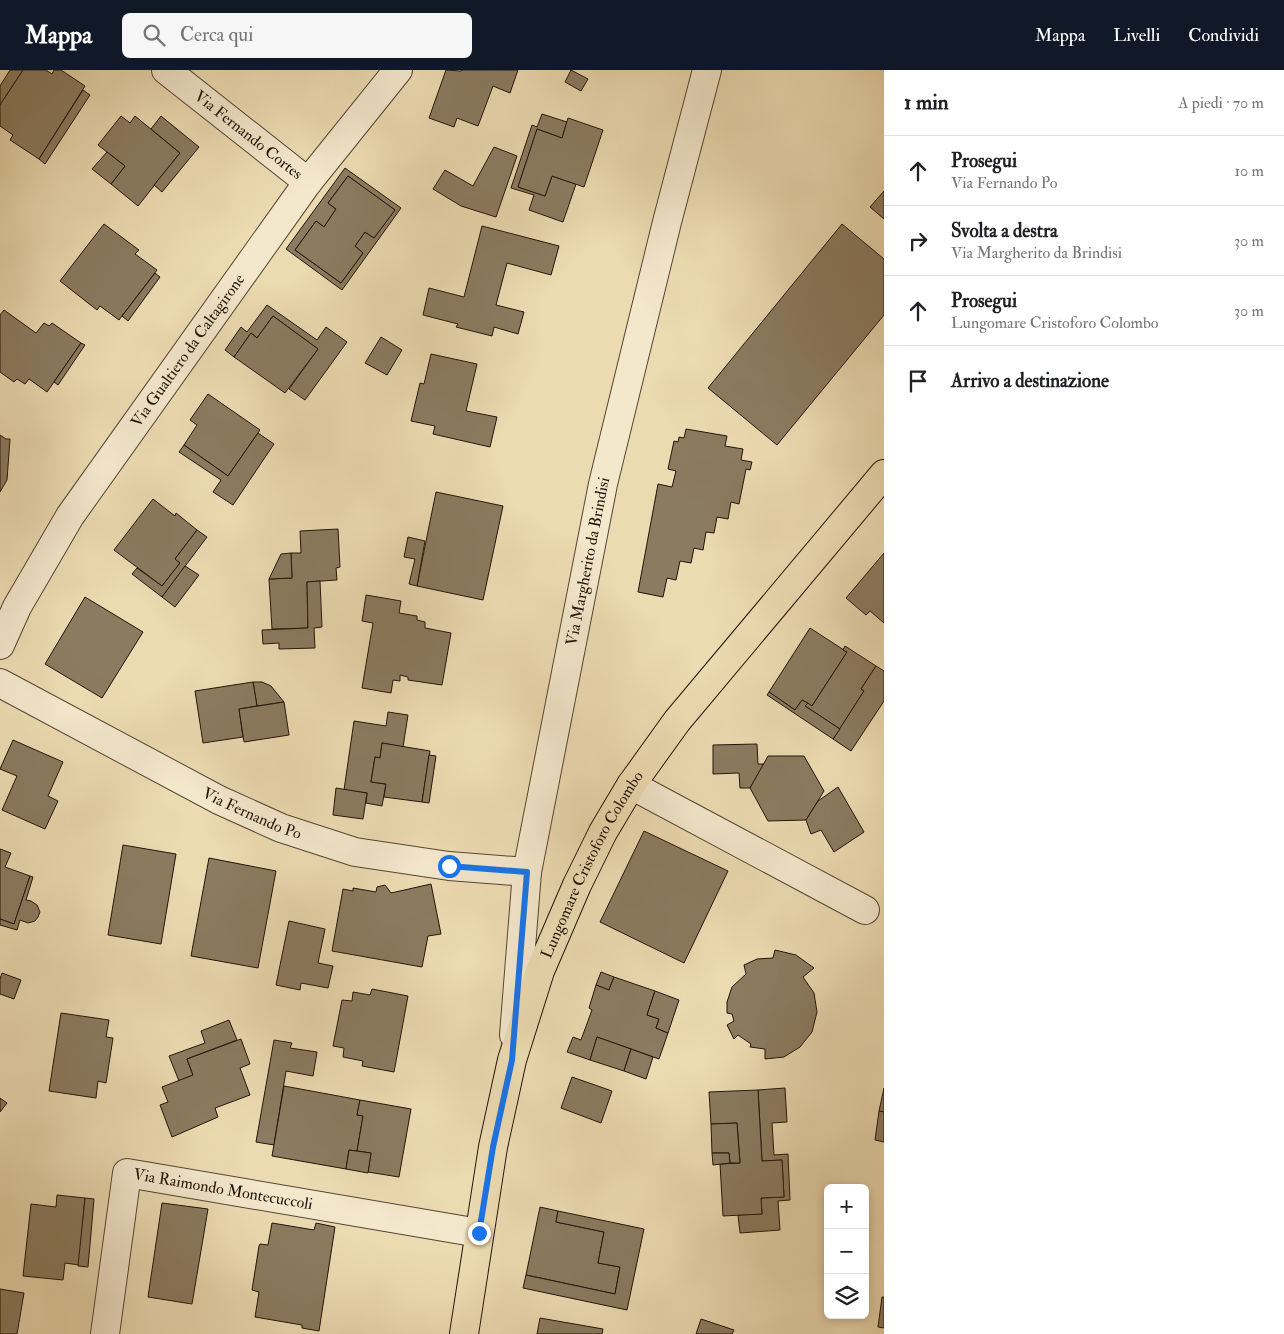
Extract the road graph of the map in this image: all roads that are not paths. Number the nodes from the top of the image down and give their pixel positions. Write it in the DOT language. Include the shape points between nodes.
graph roads {
  1 [pos="166,70"];
  2 [pos="398,70"];
  3 [pos="707,70"];
  4 [pos="308,182"];
  5 [pos="884,474"];
  6 [pos="0,645"];
  7 [pos="0,683"];
  8 [pos="630,785"];
  9 [pos="527,872"];
  10 [pos="865,910"];
  11 [pos="512,1060"];
  12 [pos="479,1233"];
  13 [pos="105,1334"];
  14 [pos="464,1334"];
  1 -- 4 [label="street, Via Fernando Cortes"];
  2 -- 4 [label="street, Via Gualtiero da Caltagirone"];
  3 -- 9 [label="street, Via Margherito da Brindisi" via="603,484"];
  4 -- 6 [label="street, Via Gualtiero da Caltagirone" via="70,516 17,607"];
  5 -- 8 [label="main road, Lungomare Cristoforo Colombo" via="677,721"];
  7 -- 9 [label="street, Via Fernando Po" via="219,800 281,828 354,852 449,866"];
  8 -- 10 [label="street"];
  8 -- 11 [label="main road, Lungomare Cristoforo Colombo" via="603,832 554,937"];
  9 -- 11 [label="street, Via Margherito da Brindisi"];
  11 -- 12 [label="main road, Lungomare Cristoforo Colombo"];
  12 -- 13 [label="street, Via Raimondo Montecuccoli" via="127,1173"];
  12 -- 14 [label="main road, Lungomare Cristoforo Colombo"];
}
